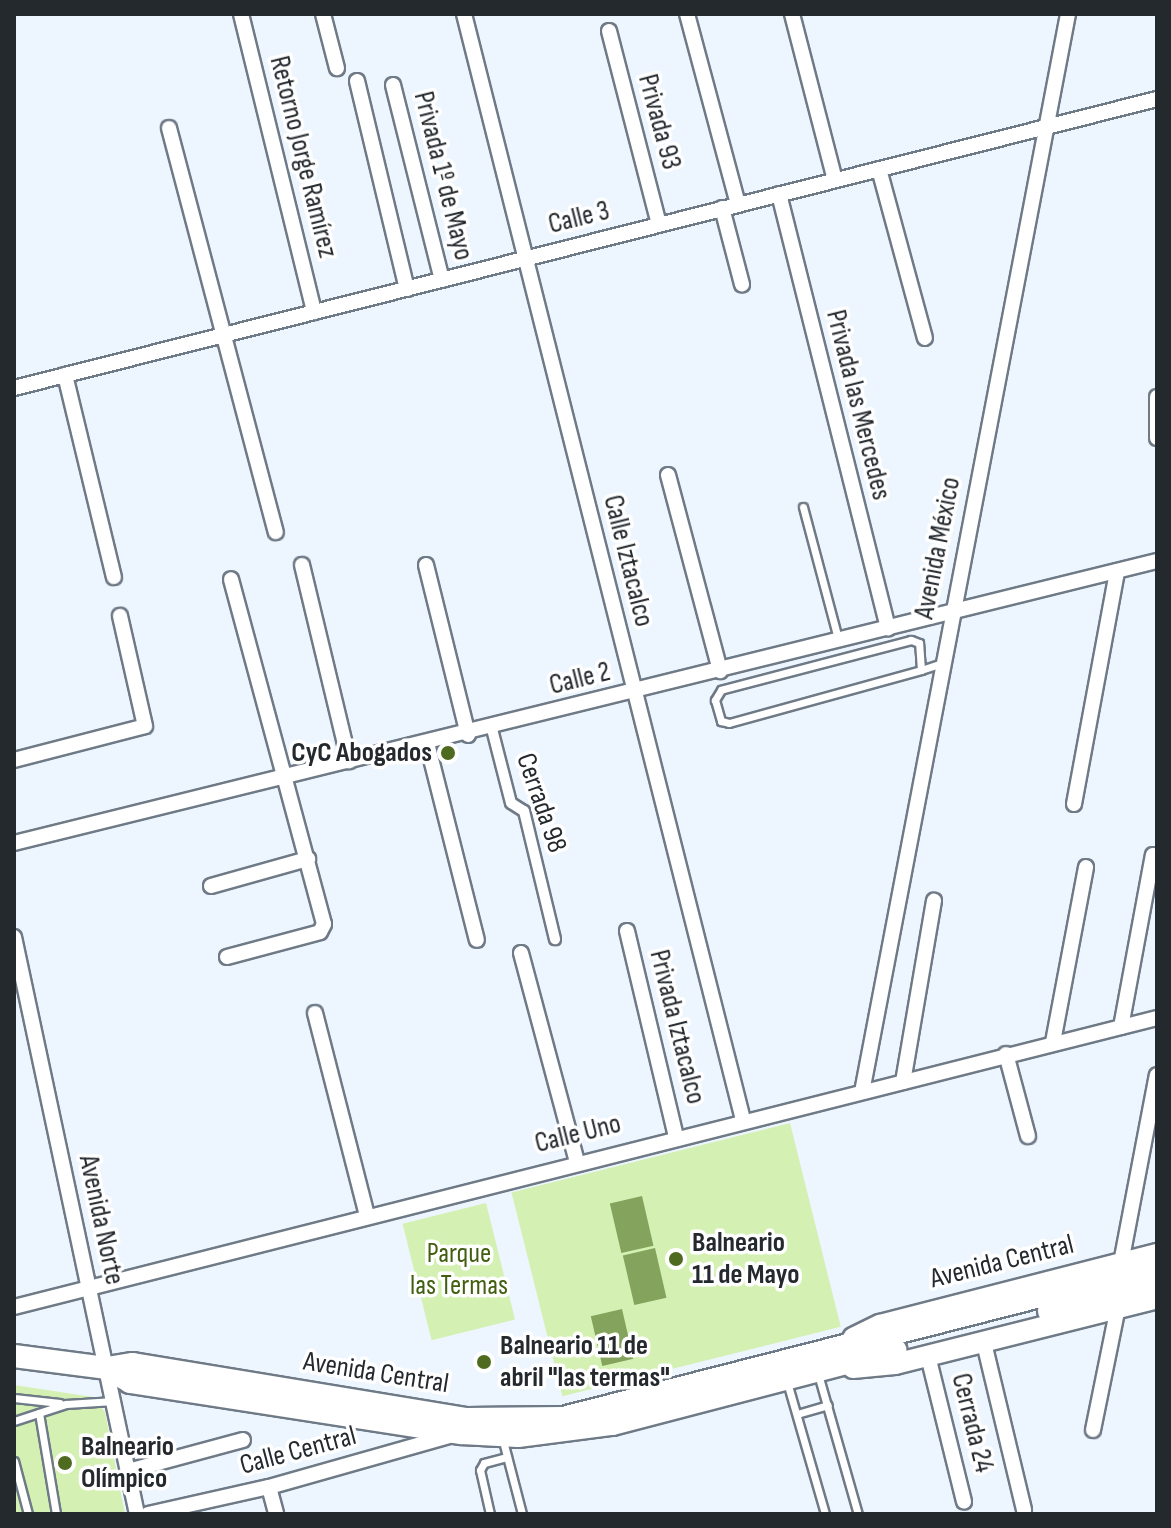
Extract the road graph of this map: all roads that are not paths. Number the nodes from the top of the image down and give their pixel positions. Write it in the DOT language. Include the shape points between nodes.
graph roads {
  1 [pos="241,14"];
  2 [pos="323,14"];
  3 [pos="464,14"];
  4 [pos="687,14"];
  5 [pos="792,14"];
  6 [pos="1068,14"];
  7 [pos="609,31"];
  8 [pos="337,68"];
  9 [pos="357,81"];
  10 [pos="393,85"];
  11 [pos="1157,99"];
  12 [pos="1046,127"];
  13 [pos="169,128"];
  14 [pos="879,169"];
  15 [pos="835,180"];
  16 [pos="779,194"];
  17 [pos="738,204"];
  18 [pos="722,208"];
  19 [pos="659,225"];
  20 [pos="525,258"];
  21 [pos="442,280"];
  22 [pos="742,284"];
  23 [pos="407,289"];
  24 [pos="314,312"];
  25 [pos="221,337"];
  26 [pos="925,338"];
  27 [pos="65,375"];
  28 [pos="14,388"];
  29 [pos="1157,397"];
  30 [pos="1157,438"];
  31 [pos="668,475"];
  32 [pos="803,507"];
  33 [pos="276,532"];
  34 [pos="1157,561"];
  35 [pos="302,565"];
  36 [pos="426,565"];
  37 [pos="1117,571"];
  38 [pos="114,577"];
  39 [pos="231,579"];
  40 [pos="952,613"];
  41 [pos="120,616"];
  42 [pos="888,629"];
  43 [pos="839,641"];
  44 [pos="943,663"];
  45 [pos="738,667"];
  46 [pos="921,670"];
  47 [pos="720,671"];
  48 [pos="744,685"];
  49 [pos="634,693"];
  50 [pos="492,729"];
  51 [pos="468,735"];
  52 [pos="427,743"];
  53 [pos="14,760"];
  54 [pos="349,761"];
  55 [pos="283,778"];
  56 [pos="1074,804"];
  57 [pos="14,843"];
  58 [pos="1153,855"];
  59 [pos="308,859"];
  60 [pos="1086,867"];
  61 [pos="211,886"];
  62 [pos="934,901"];
  63 [pos="627,931"];
  64 [pos="14,937"];
  65 [pos="555,939"];
  66 [pos="477,940"];
  67 [pos="521,953"];
  68 [pos="227,957"];
  69 [pos="315,1013"];
  70 [pos="1157,1018"];
  71 [pos="1121,1027"];
  72 [pos="1053,1042"];
  73 [pos="1006,1054"];
  74 [pos="1157,1075"];
  75 [pos="903,1082"];
  76 [pos="862,1092"];
  77 [pos="743,1120"];
  78 [pos="676,1136"];
  79 [pos="1028,1136"];
  80 [pos="577,1162"];
  81 [pos="367,1215"];
  82 [pos="1157,1254"];
  83 [pos="1121,1263"];
  84 [pos="1157,1266"];
  85 [pos="1157,1283"];
  86 [pos="89,1287"];
  87 [pos="1157,1298"];
  88 [pos="14,1307"];
  89 [pos="1118,1307"];
  90 [pos="984,1343"];
  91 [pos="14,1356"];
  92 [pos="928,1356"];
  93 [pos="819,1363"];
  94 [pos="107,1368"];
  95 [pos="786,1379"];
  96 [pos="14,1398"];
  97 [pos="114,1401"];
  98 [pos="66,1404"];
  99 [pos="828,1405"];
  100 [pos="39,1413"];
  101 [pos="797,1414"];
  102 [pos="14,1421"];
  103 [pos="1093,1430"];
  104 [pos="461,1433"];
  105 [pos="243,1440"];
  106 [pos="504,1446"];
  107 [pos="14,1461"];
  108 [pos="128,1471"];
  109 [pos="269,1487"];
  110 [pos="14,1494"];
  111 [pos="964,1502"];
  112 [pos="26,1503"];
  113 [pos="1024,1510"];
  114 [pos="28,1514"];
  115 [pos="56,1514"];
  116 [pos="137,1514"];
  117 [pos="148,1514"];
  118 [pos="276,1514"];
  119 [pos="490,1514"];
  120 [pos="522,1514"];
  121 [pos="825,1514"];
  122 [pos="858,1514"];
  1 -- 24 [label="street, Retorno Jorge Ramírez"];
  2 -- 8 [label="street"];
  3 -- 20 [label="street, Calle Iztacalco"];
  4 -- 17 [label="street"];
  5 -- 15 [label="street"];
  6 -- 12 [label="street, Avenida México"];
  7 -- 19 [label="street, Privada 93"];
  9 -- 23 [label="street"];
  10 -- 21 [label="street, Privada 1º de Mayo"];
  11 -- 12 [label="street, Calle 3"];
  12 -- 14 [label="street, Calle 3"];
  12 -- 40 [label="street, Avenida México"];
  13 -- 25 [label="street"];
  14 -- 15 [label="street, Calle 3"];
  14 -- 26 [label="street"];
  15 -- 16 [label="street, Calle 3"];
  16 -- 17 [label="street, Calle 3"];
  16 -- 42 [label="street, Privada las Mercedes"];
  17 -- 18 [label="street, Calle 3"];
  18 -- 19 [label="street, Calle 3"];
  18 -- 22 [label="street"];
  19 -- 20 [label="street, Calle 3"];
  20 -- 21 [label="street, Calle 3"];
  20 -- 49 [label="street, Calle Iztacalco"];
  21 -- 23 [label="street, Calle 3"];
  23 -- 24 [label="street, Calle 3"];
  24 -- 25 [label="street, Calle 3"];
  25 -- 27 [label="street, Calle 3"];
  25 -- 33 [label="street"];
  27 -- 28 [label="street, Calle 3"];
  27 -- 38 [label="street"];
  29 -- 30 [label="street"];
  31 -- 47 [label="street"];
  32 -- 43 [label="lane"];
  34 -- 37 [label="street, Calle 2"];
  35 -- 54 [label="street"];
  36 -- 51 [label="street"];
  37 -- 40 [label="street, Calle 2"];
  37 -- 56 [label="street"];
  39 -- 55 [label="street"];
  40 -- 42 [label="street, Calle 2"];
  40 -- 44 [label="street, Avenida México"];
  41 -- 53 [label="street" via="145,726"];
  42 -- 43 [label="street, Calle 2"];
  43 -- 45 [label="street, Calle 2"];
  44 -- 46 [label="lane"];
  44 -- 76 [label="street, Avenida México"];
  45 -- 47 [label="street, Calle 2"];
  45 -- 48 [label="lane"];
  46 -- 48 [label="lane" via="919,643 911,640"];
  46 -- 48 [label="lane" via="721,721 717,693"];
  47 -- 49 [label="street, Calle 2"];
  49 -- 50 [label="street, Calle 2"];
  49 -- 77 [label="street, Calle Iztacalco"];
  50 -- 51 [label="street, Calle 2"];
  50 -- 65 [label="street, Cerrada 98" via="511,803 524,811"];
  51 -- 52 [label="street, Calle 2"];
  52 -- 54 [label="street, Calle 2"];
  52 -- 66 [label="street"];
  54 -- 55 [label="street, Calle 2"];
  55 -- 57 [label="street, Calle 2"];
  55 -- 59 [label="street" via="292,788"];
  58 -- 71 [label="street"];
  59 -- 61 [label="street"];
  59 -- 68 [label="street" via="324,929"];
  60 -- 72 [label="street"];
  62 -- 75 [label="street"];
  63 -- 78 [label="street, Privada Iztacalco"];
  64 -- 86 [label="street, Avenida Norte"];
  67 -- 80 [label="street"];
  69 -- 81 [label="street"];
  70 -- 71 [label="street, Calle Uno"];
  71 -- 72 [label="street, Calle Uno"];
  72 -- 73 [label="street, Calle Uno"];
  73 -- 75 [label="street, Calle Uno"];
  73 -- 79 [label="street"];
  74 -- 83 [label="street"];
  75 -- 76 [label="street, Calle Uno"];
  76 -- 77 [label="street, Calle Uno"];
  77 -- 78 [label="street, Calle Uno"];
  78 -- 80 [label="street, Calle Uno"];
  80 -- 81 [label="street, Calle Uno"];
  81 -- 86 [label="street, Calle Uno"];
  82 -- 83 [label="main road, Avenida Central"];
  83 -- 93 [label="main road, Avenida Central" via="880,1325"];
  84 -- 93 [label="main road, Avenida Central"];
  85 -- 93 [label="main road, Avenida Central"];
  86 -- 88 [label="street, Calle Uno"];
  86 -- 94 [label="street, Avenida Norte"];
  87 -- 89 [label="main road, Avenida Central"];
  89 -- 90 [label="main road, Avenida Central"];
  89 -- 103 [label="street"];
  90 -- 92 [label="main road, Avenida Central"];
  90 -- 113 [label="street"];
  91 -- 94 [label="main road, Avenida Central"];
  92 -- 93 [label="main road, Avenida Central"];
  92 -- 111 [label="street, Cerrada 24"];
  93 -- 94 [label="main road, Avenida Central" via="607,1409 517,1420 467,1419 133,1364"];
  93 -- 95 [label="main road, Avenida Central"];
  93 -- 99 [label="lane"];
  94 -- 97 [label="street, Avenida Norte"];
  94 -- 104 [label="main road, Avenida Central" via="130,1382"];
  95 -- 101 [label="lane"];
  95 -- 106 [label="main road, Avenida Central"];
  96 -- 98 [label="lane"];
  97 -- 98 [label="lane"];
  97 -- 108 [label="street, Avenida Norte"];
  98 -- 100 [label="lane"];
  99 -- 101 [label="lane"];
  99 -- 122 [label="lane"];
  100 -- 102 [label="lane"];
  100 -- 115 [label="lane"];
  101 -- 121 [label="lane"];
  104 -- 106 [label="main road, Avenida Central"];
  104 -- 109 [label="street, Calle Central"];
  105 -- 108 [label="street"];
  106 -- 119 [label="lane" via="480,1470"];
  106 -- 120 [label="lane"];
  107 -- 112 [label="lane"];
  108 -- 116 [label="street, Avenida Norte"];
  109 -- 117 [label="street, Calle Central"];
  109 -- 118 [label="street"];
  110 -- 112 [label="lane"];
  112 -- 114 [label="lane"];
}
